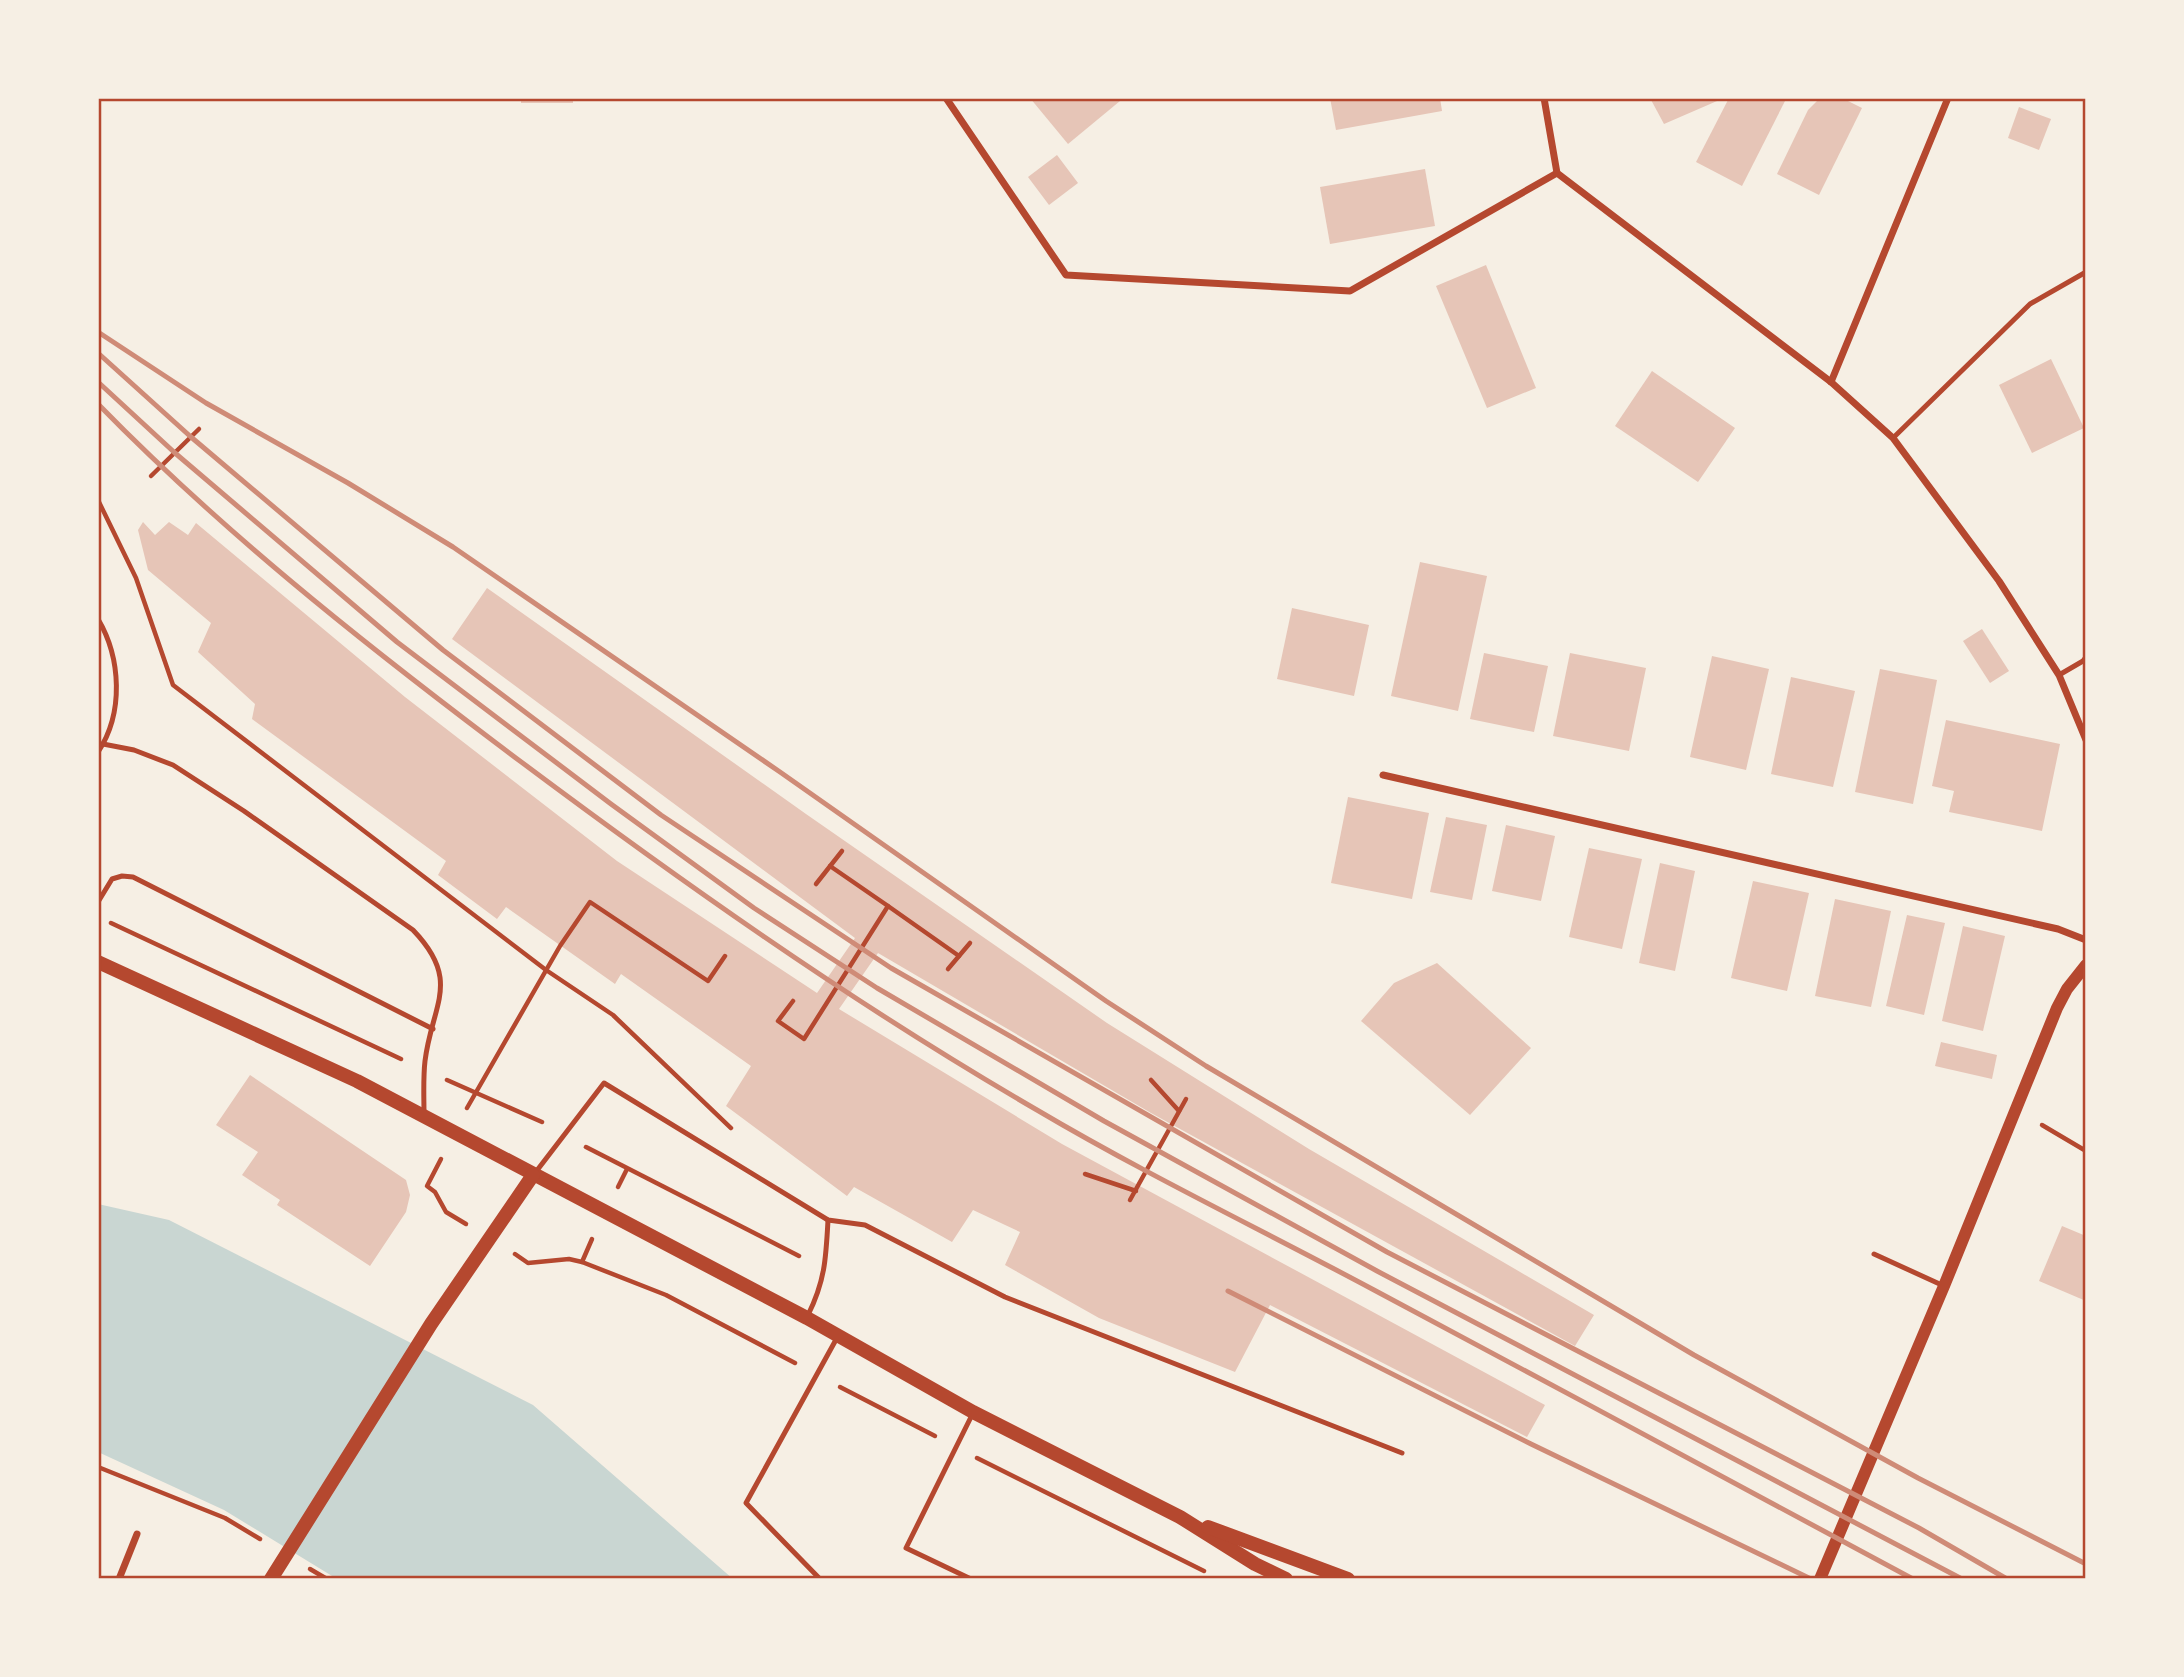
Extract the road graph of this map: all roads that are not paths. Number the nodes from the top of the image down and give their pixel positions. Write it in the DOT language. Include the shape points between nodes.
graph roads {
  1 [pos="946,98"];
  2 [pos="1544,98"];
  3 [pos="1948,98"];
  4 [pos="1557,173"];
  5 [pos="2086,272"];
  6 [pos="1831,382"];
  7 [pos="1893,438"];
  8 [pos="98,619"];
  9 [pos="2086,657"];
  10 [pos="2059,675"];
  11 [pos="2086,740"];
  12 [pos="103,744"];
  13 [pos="98,752"];
  14 [pos="1384,775"];
  15 [pos="98,902"];
  16 [pos="2086,940"];
  17 [pos="98,962"];
  18 [pos="2086,965"];
  19 [pos="433,1029"];
  20 [pos="424,1116"];
  21 [pos="533,1175"];
  22 [pos="828,1220"];
  23 [pos="1874,1254"];
  24 [pos="1944,1286"];
  25 [pos="807,1318"];
  26 [pos="838,1336"];
  27 [pos="973,1412"];
  28 [pos="1402,1452"];
  29 [pos="1180,1517"];
  30 [pos="137,1534"];
  31 [pos="120,1579"];
  32 [pos="271,1579"];
  33 [pos="820,1579"];
  34 [pos="971,1579"];
  35 [pos="1286,1579"];
  36 [pos="1348,1579"];
  37 [pos="1820,1579"];
  1 -- 4 [label="street" via="1066,275 1350,291"];
  2 -- 4 [label="street"];
  3 -- 6 [label="street"];
  4 -- 6 [label="street"];
  5 -- 7 [label="lane" via="2030,304"];
  6 -- 7 [label="street"];
  7 -- 10 [label="street" via="1999,581"];
  8 -- 12 [label="lane" via="111,648 117,692"];
  9 -- 10 [label="lane"];
  10 -- 11 [label="street"];
  12 -- 13 [label="lane"];
  12 -- 19 [label="lane" via="173,765 413,930 436,957 441,999"];
  14 -- 16 [label="street" via="2057,929"];
  15 -- 19 [label="lane" via="112,879 133,877"];
  17 -- 20 [label="main road" via="255,1032"];
  18 -- 24 [label="street" via="2057,1008"];
  19 -- 20 [label="lane" via="425,1070"];
  20 -- 21 [label="main road"];
  21 -- 22 [label="lane" via="604,1083"];
  21 -- 25 [label="main road"];
  21 -- 32 [label="main road" via="431,1324"];
  22 -- 25 [label="lane" via="825,1269"];
  22 -- 28 [label="lane" via="864,1225 1005,1297"];
  23 -- 24 [label="lane"];
  24 -- 37 [label="street"];
  25 -- 26 [label="main road"];
  26 -- 27 [label="main road"];
  26 -- 33 [label="lane" via="746,1503"];
  27 -- 29 [label="main road"];
  27 -- 34 [label="lane" via="906,1548"];
  29 -- 35 [label="main road"];
  29 -- 36 [label="main road"];
  30 -- 31 [label="street"];
}
